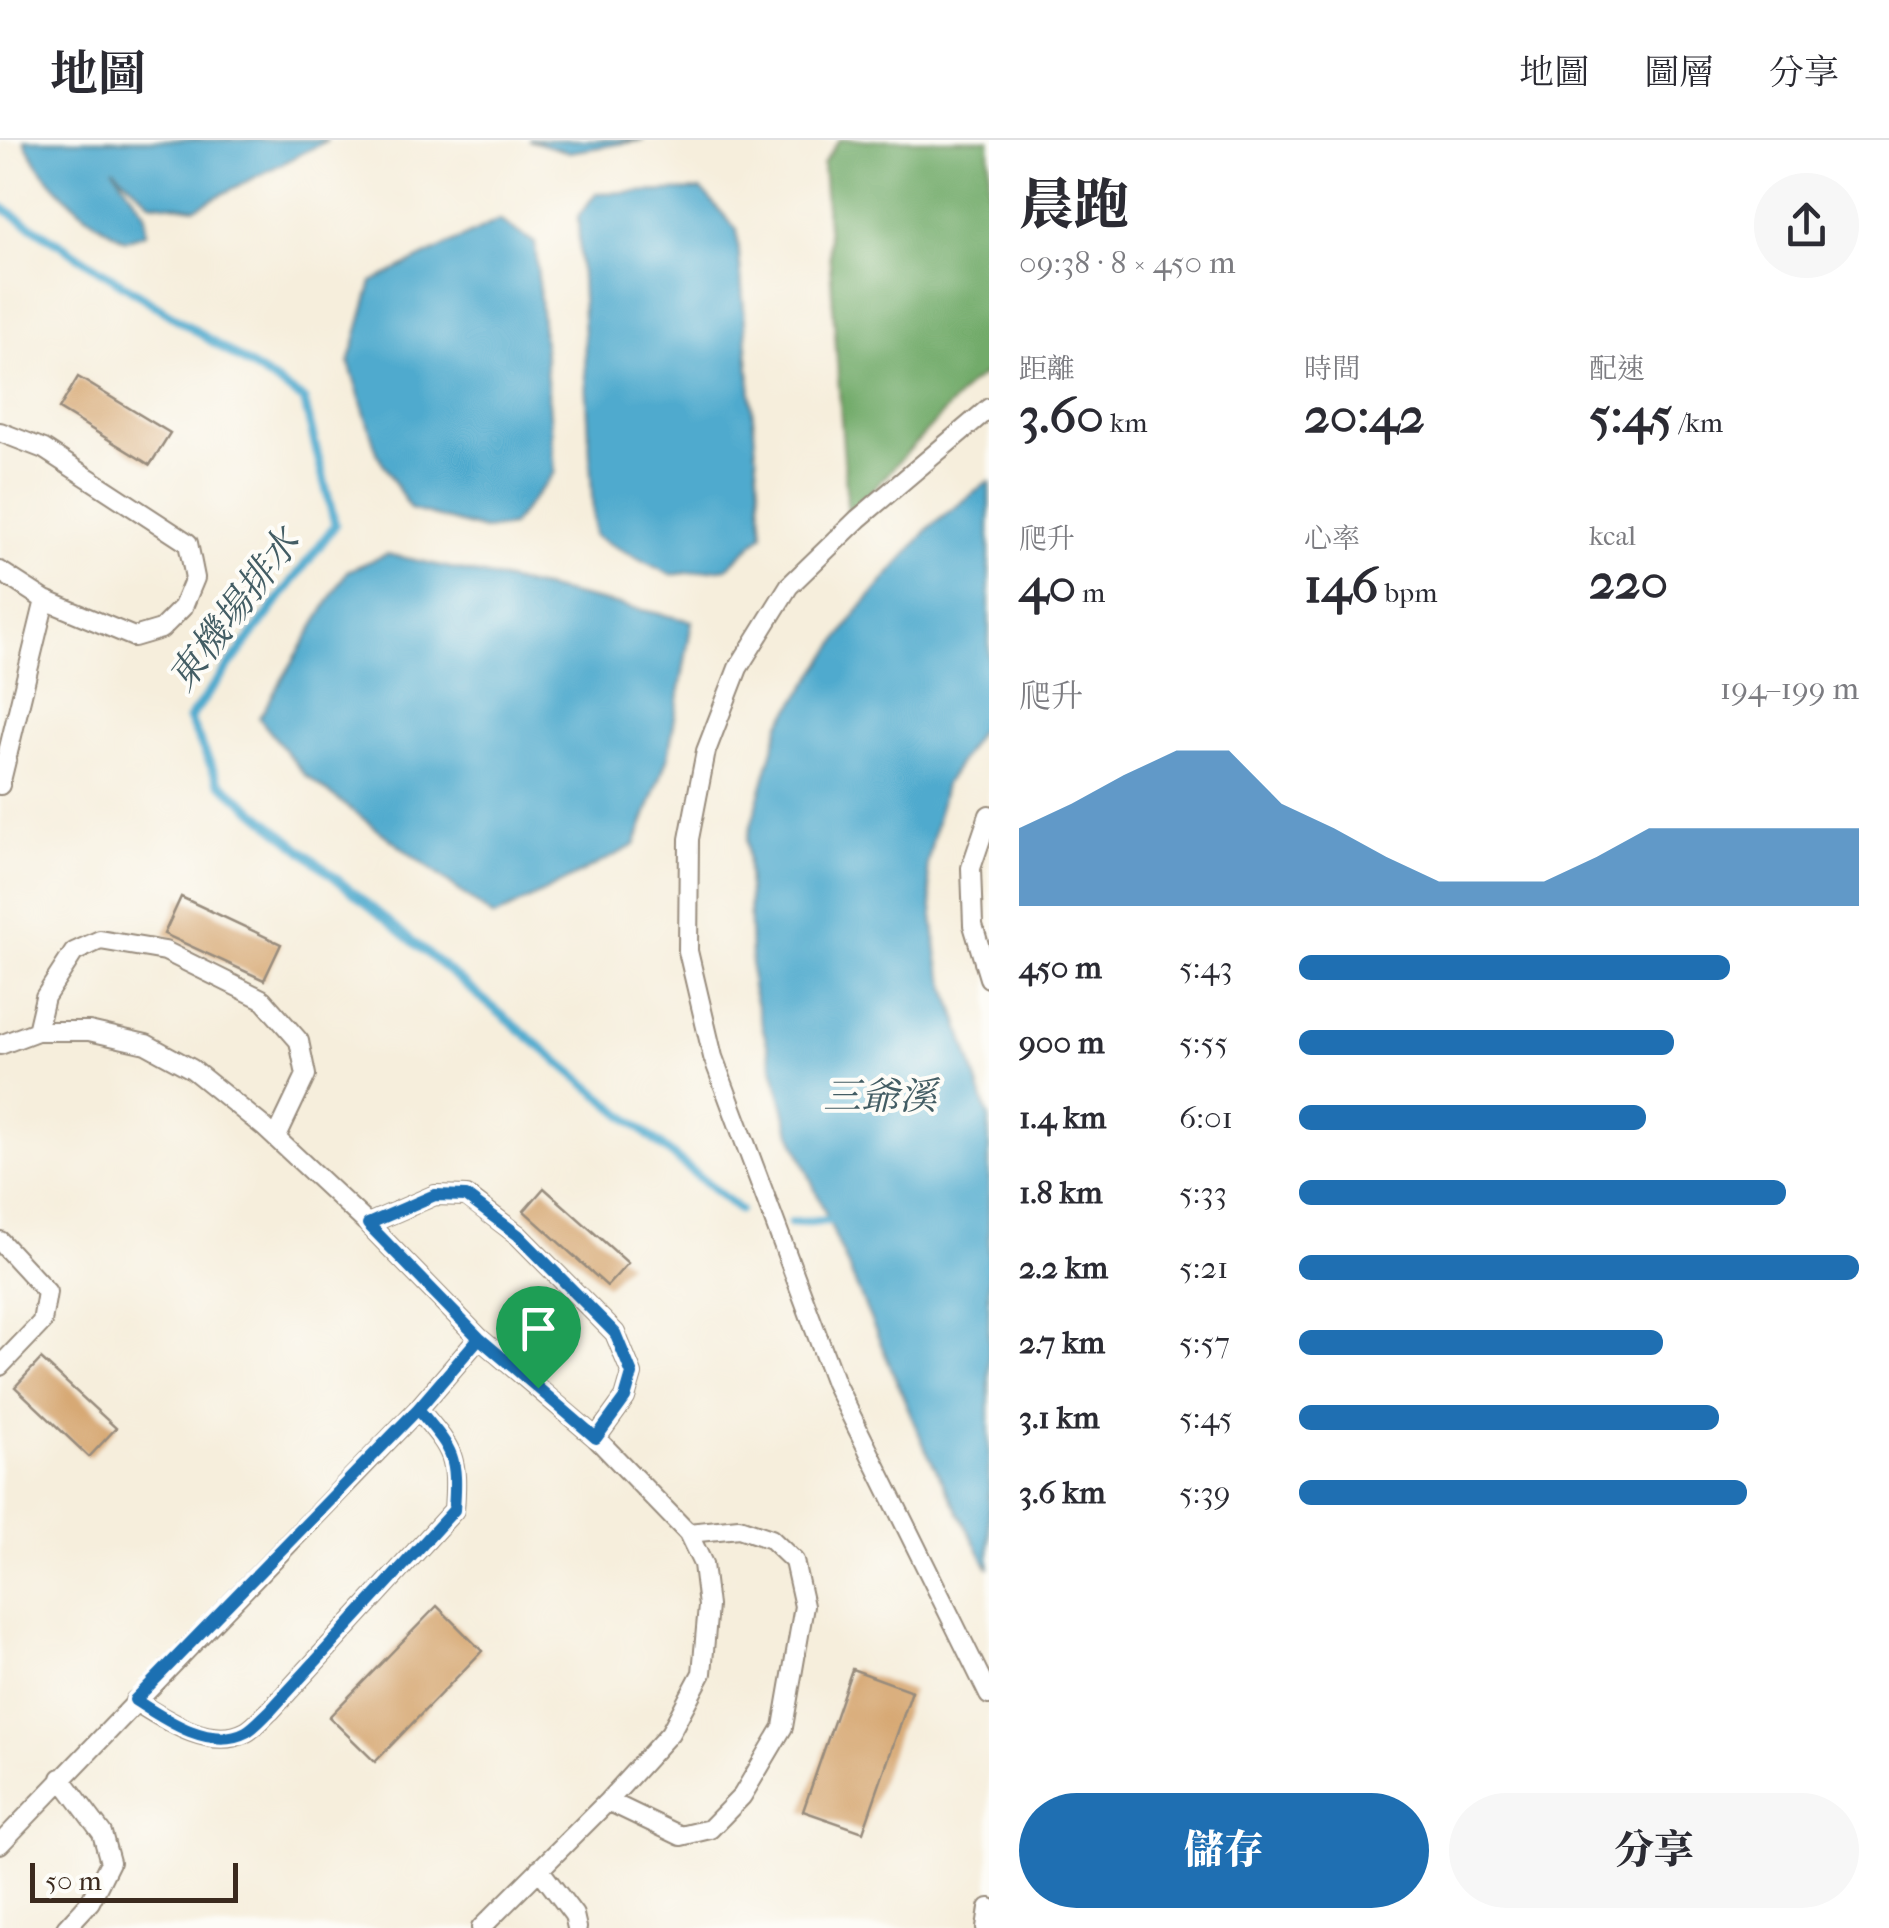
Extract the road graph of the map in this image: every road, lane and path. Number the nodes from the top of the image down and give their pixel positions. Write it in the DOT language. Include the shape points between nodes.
graph roads {
  1 [pos="989,408"];
  2 [pos="0,432"];
  3 [pos="0,571"];
  4 [pos="46,600"];
  5 [pos="0,785"];
  6 [pos="989,815"];
  7 [pos="989,978"];
  8 [pos="37,1031"];
  9 [pos="0,1045"];
  10 [pos="276,1138"];
  11 [pos="368,1224"];
  12 [pos="0,1241"];
  13 [pos="479,1338"];
  14 [pos="0,1366"];
  15 [pos="418,1409"];
  16 [pos="596,1438"];
  17 [pos="688,1533"];
  18 [pos="989,1695"];
  19 [pos="135,1700"];
  20 [pos="62,1778"];
  21 [pos="608,1801"];
  22 [pos="0,1844"];
  23 [pos="539,1869"];
  24 [pos="989,1908"];
  25 [pos="66,1928"];
  26 [pos="482,1928"];
  27 [pos="577,1928"];
  28 [pos="986,1928"];
  1 -- 18 [label="lane" via="789,586 738,668 706,751 689,839 688,951 713,1057 835,1383"];
  2 -- 4 [label="lane" via="44,450 188,542 195,578 183,608 161,629 134,637"];
  3 -- 4 [label="lane"];
  4 -- 5 [label="lane"];
  6 -- 7 [label="lane" via="970,868 973,925"];
  8 -- 9 [label="lane"];
  8 -- 10 [label="lane" via="89,1031 146,1044 192,1068"];
  8 -- 10 [label="lane" via="45,997 74,952 100,940 165,951 262,999 299,1041 306,1075"];
  10 -- 11 [label="lane"];
  11 -- 13 [label="lane"];
  11 -- 16 [label="lane" via="435,1195 466,1196 518,1235 615,1333 632,1374 625,1398"];
  12 -- 14 [label="lane" via="48,1292 42,1322"];
  13 -- 15 [label="lane"];
  13 -- 16 [label="lane"];
  15 -- 19 [label="lane"];
  15 -- 19 [label="lane" via="457,1466 454,1510 270,1711 244,1733 219,1737 177,1727"];
  16 -- 17 [label="lane"];
  17 -- 21 [label="lane" via="702,1564 708,1606 702,1673 670,1733"];
  17 -- 21 [label="lane" via="739,1528 771,1540 794,1560 804,1606 783,1727 742,1796 710,1829 681,1836"];
  19 -- 20 [label="lane"];
  20 -- 22 [label="lane"];
  20 -- 25 [label="lane" via="102,1833 110,1862 90,1902"];
  21 -- 23 [label="lane"];
  23 -- 26 [label="lane"];
  23 -- 27 [label="lane"];
  24 -- 28 [label="lane"];
}
